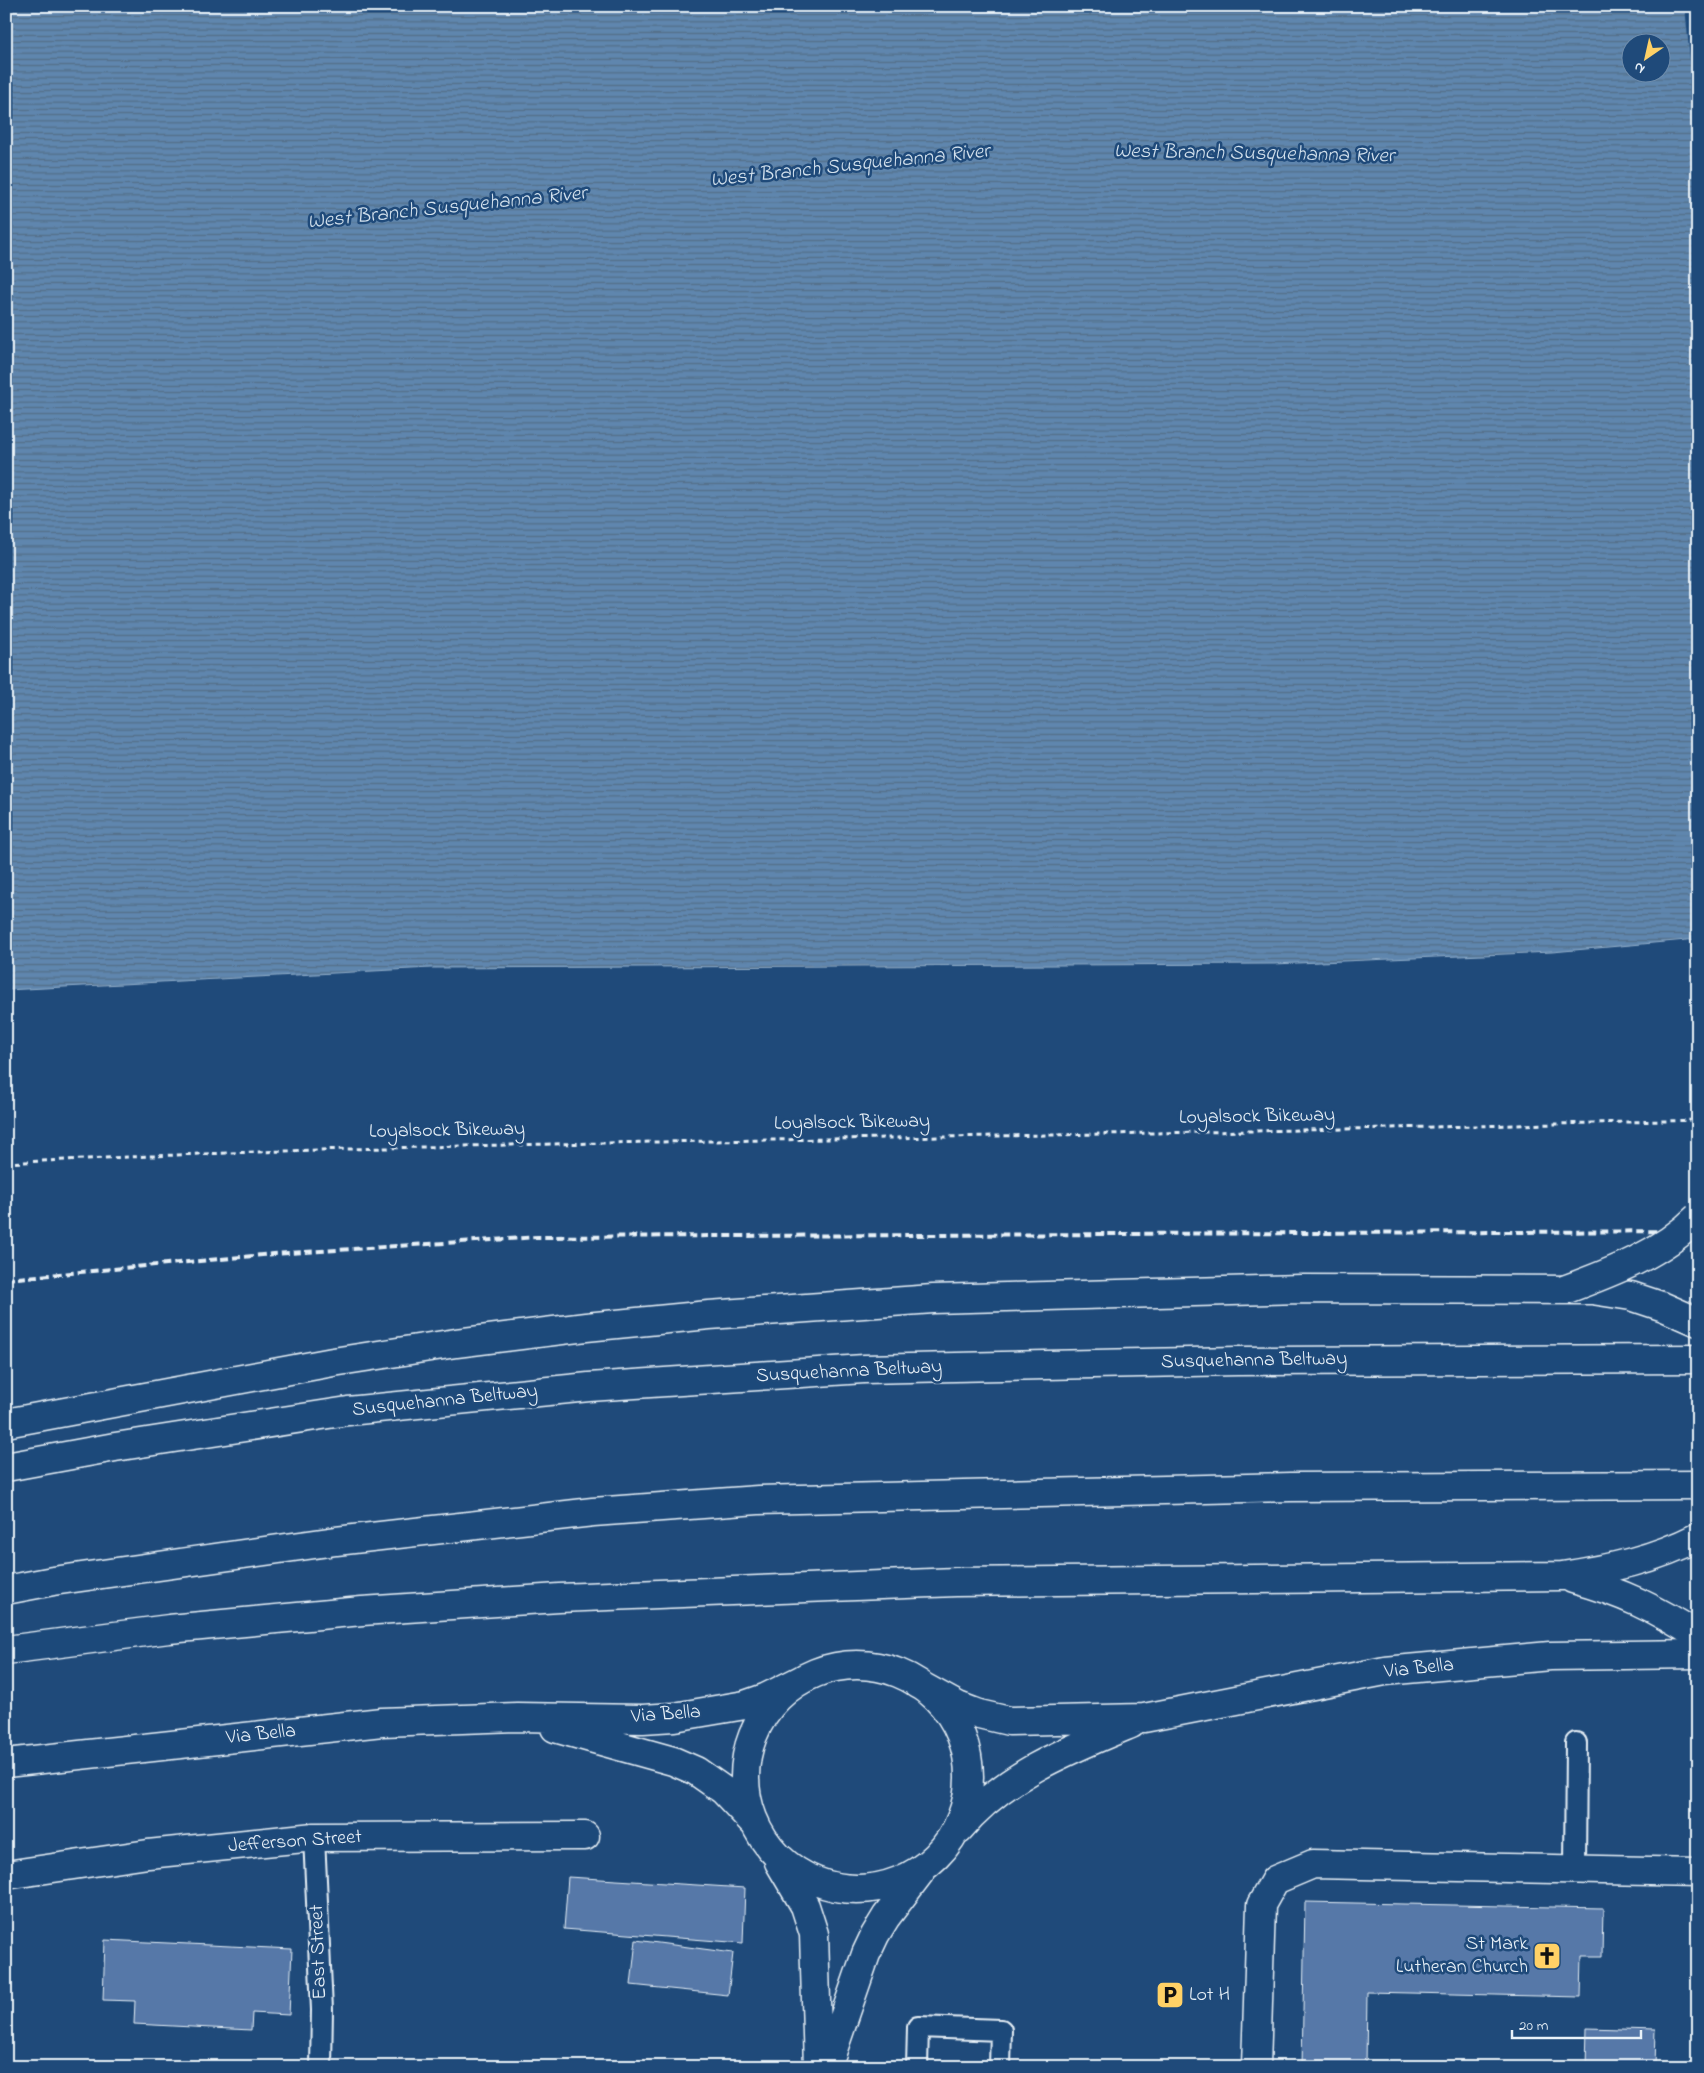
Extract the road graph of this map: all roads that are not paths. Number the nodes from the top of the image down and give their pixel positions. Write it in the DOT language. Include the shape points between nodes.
graph roads {
  1 [pos="1698,1217"];
  2 [pos="1564,1290"];
  3 [pos="1698,1322"];
  4 [pos="1698,1358"];
  5 [pos="6,1423"];
  6 [pos="6,1467"];
  7 [pos="1698,1485"];
  8 [pos="1698,1537"];
  9 [pos="1562,1576"];
  10 [pos="6,1590"];
  11 [pos="1698,1636"];
  12 [pos="6,1650"];
  13 [pos="1698,1654"];
  14 [pos="807,1677"];
  15 [pos="918,1684"];
  16 [pos="517,1717"];
  17 [pos="1144,1718"];
  18 [pos="1576,1743"];
  19 [pos="6,1763"];
  20 [pos="762,1835"];
  21 [pos="585,1836"];
  22 [pos="314,1837"];
  23 [pos="944,1847"];
  24 [pos="925,1866"];
  25 [pos="1575,1870"];
  26 [pos="1698,1872"];
  27 [pos="6,1874"];
  28 [pos="321,2067"];
  29 [pos="818,2067"];
  30 [pos="827,2067"];
  31 [pos="917,2067"];
  32 [pos="1000,2067"];
  33 [pos="1256,2067"];
  1 -- 2 [label="main road, bridge" via="1650,1254"];
  2 -- 3 [label="main road" via="1631,1296"];
  2 -- 5 [label="main road" via="1301,1289 933,1299 718,1314 586,1326 342,1360"];
  4 -- 6 [label="main road, Susquehanna Beltway" via="1236,1360 864,1369 589,1387 348,1411"];
  7 -- 10 [label="main road" via="1290,1487 758,1500 593,1512 336,1541"];
  8 -- 9 [label="main road" via="1607,1570"];
  9 -- 11 [label="main road" via="1610,1589 1641,1602"];
  9 -- 12 [label="main road" via="956,1582 559,1598 362,1611"];
  13 -- 17 [label="main road, Via Bella" via="1550,1656 1385,1671"];
  14 -- 15 [label="main road" via="833,1668 862,1666 885,1669"];
  14 -- 16 [label="main road, Via Bella" via="765,1698 705,1713 643,1719"];
  14 -- 20 [label="main road" via="790,1687 768,1709 751,1742 746,1784 748,1800"];
  15 -- 17 [label="main road, Via Bella" via="958,1706 1009,1721"];
  15 -- 23 [label="main road" via="940,1703 952,1720 967,1756 966,1803 958,1825"];
  16 -- 19 [label="main road, Via Bella" via="382,1722"];
  16 -- 20 [label="main road, Via Bella" via="673,1761 696,1771 723,1790"];
  17 -- 23 [label="main road, Via Bella" via="1026,1771 973,1813"];
  18 -- 25 [label="lane"];
  20 -- 24 [label="main road" via="792,1868 810,1878 846,1888 886,1885"];
  20 -- 29 [label="main road" via="798,1892 812,1925"];
  21 -- 22 [label="main road, Jefferson Street"];
  22 -- 27 [label="main road, Jefferson Street" via="148,1854"];
  22 -- 28 [label="lane, East Street" via="322,2010"];
  23 -- 24 [label="main road"];
  24 -- 30 [label="main road" via="875,1935"];
  25 -- 26 [label="main road"];
  25 -- 33 [label="main road" via="1313,1864 1275,1880 1261,1905"];
  31 -- 32 [label="lane" via="918,2027 1001,2030"];
}
